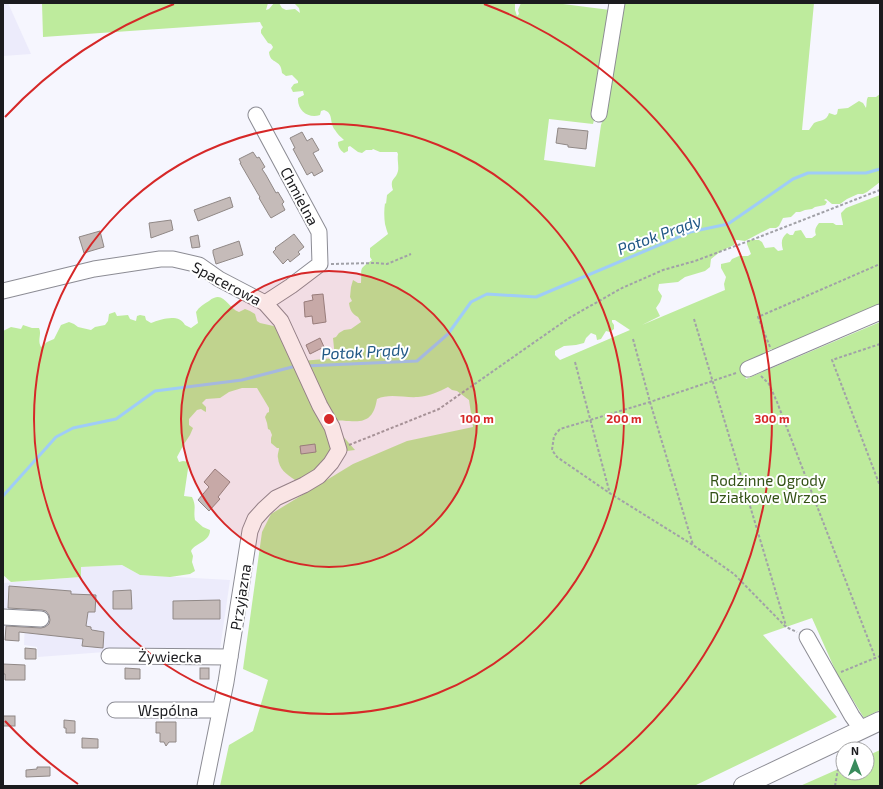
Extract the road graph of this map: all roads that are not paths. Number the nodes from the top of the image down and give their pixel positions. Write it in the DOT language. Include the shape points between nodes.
graph roads {
  1 [pos="617,3"];
  2 [pos="599,114"];
  3 [pos="256,115"];
  4 [pos="3,292"];
  5 [pos="265,303"];
  6 [pos="880,312"];
  7 [pos="750,368"];
  8 [pos="339,450"];
  9 [pos="3,617"];
  10 [pos="41,619"];
  11 [pos="807,637"];
  12 [pos="109,656"];
  13 [pos="230,657"];
  14 [pos="115,710"];
  15 [pos="220,710"];
  16 [pos="880,721"];
  17 [pos="862,730"];
  18 [pos="205,786"];
  19 [pos="743,786"];
  1 -- 2 [label="street"];
  3 -- 5 [label="street, Chmielna" via="319,232 320,264"];
  4 -- 5 [label="street, Spacerowa" via="94,269 173,259 199,265 219,279"];
  5 -- 8 [label="street, Spacerowa" via="281,321 332,427"];
  6 -- 7 [label="street"];
  8 -- 13 [label="street, Przyjazna" via="319,476 276,498 255,519 250,531"];
  9 -- 10 [label="street"];
  11 -- 17 [label="street"];
  12 -- 13 [label="street, Żywiecka"];
  13 -- 15 [label="street, Przyjazna"];
  14 -- 15 [label="street, Wspólna"];
  15 -- 18 [label="street, Przyjazna"];
  16 -- 17 [label="main road"];
  17 -- 19 [label="main road"];
}
